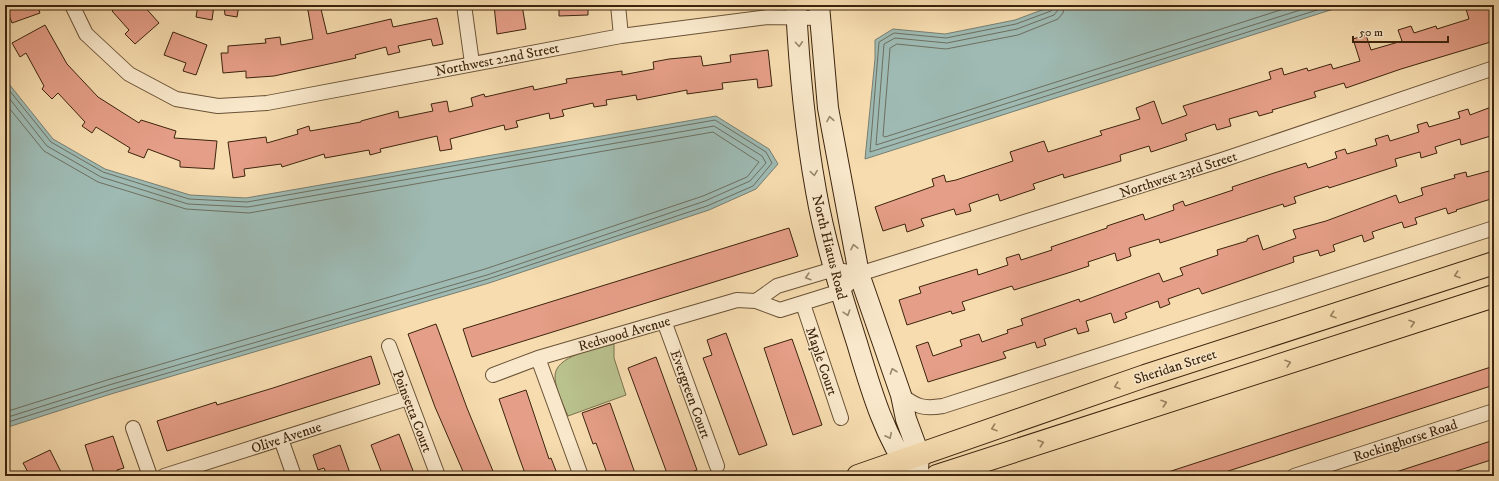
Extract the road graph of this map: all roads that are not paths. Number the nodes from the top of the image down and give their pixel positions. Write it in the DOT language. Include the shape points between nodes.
graph roads {
  1 [pos="72,5"];
  2 [pos="464,5"];
  3 [pos="618,5"];
  4 [pos="768,11"];
  5 [pos="797,11"];
  6 [pos="819,11"];
  7 [pos="621,36"];
  8 [pos="472,64"];
  9 [pos="1494,68"];
  10 [pos="1494,228"];
  11 [pos="1494,262"];
  12 [pos="834,269"];
  13 [pos="860,274"];
  14 [pos="841,291"];
  15 [pos="1494,296"];
  16 [pos="756,301"];
  17 [pos="803,304"];
  18 [pos="664,321"];
  19 [pos="389,346"];
  20 [pos="538,358"];
  21 [pos="494,375"];
  22 [pos="901,395"];
  23 [pos="408,398"];
  24 [pos="1494,411"];
  25 [pos="841,418"];
  26 [pos="133,428"];
  27 [pos="280,439"];
  28 [pos="911,464"];
  29 [pos="717,466"];
  30 [pos="150,476"];
  31 [pos="164,476"];
  32 [pos="294,476"];
  33 [pos="438,476"];
  34 [pos="581,476"];
  35 [pos="858,476"];
  36 [pos="918,476"];
  37 [pos="937,476"];
  38 [pos="1294,476"];
  1 -- 8 [label="street, Northwest 22nd Street" via="86,34 129,74 176,99 218,106 267,104"];
  2 -- 8 [label="street"];
  3 -- 7 [label="street"];
  4 -- 5 [label="street, Northwest 22nd Street"];
  4 -- 7 [label="street, Northwest 22nd Street"];
  5 -- 6 [label="street, Northwest 22nd Street"];
  5 -- 12 [label="main road, North Hiatus Road, one-way" via="801,79 816,191"];
  13 -- 6 [label="main road, North Hiatus Road, one-way" via="828,108"];
  7 -- 8 [label="street, Northwest 22nd Street"];
  9 -- 13 [label="street, Northwest 23rd Street" via="1222,160"];
  10 -- 22 [label="street" via="944,406 916,406"];
  11 -- 28 [label="main road, Sheridan Street, one-way" via="1145,376"];
  12 -- 13 [label="street"];
  12 -- 14 [label="main road, North Hiatus Road"];
  12 -- 16 [label="street, one-way" via="777,286"];
  13 -- 14 [label="street, Redwood Avenue"];
  22 -- 13 [label="main road, North Hiatus Road, one-way"];
  14 -- 17 [label="street, Redwood Avenue"];
  14 -- 28 [label="main road, North Hiatus Road, one-way" via="874,400 887,433"];
  37 -- 15 [label="main road, one-way"];
  16 -- 17 [label="street, Redwood Avenue" via="780,310"];
  16 -- 18 [label="street, Redwood Avenue" via="736,300"];
  17 -- 25 [label="street, Maple Court"];
  18 -- 20 [label="street, Redwood Avenue"];
  18 -- 29 [label="street, Evergreen Court"];
  19 -- 23 [label="street, Poinsetta Court"];
  20 -- 21 [label="street, Redwood Avenue"];
  20 -- 34 [label="street"];
  22 -- 28 [label="main road, North Hiatus Road"];
  23 -- 27 [label="street, Olive Avenue"];
  23 -- 33 [label="street, Poinsetta Court"];
  24 -- 38 [label="street, Rockinghorse Road"];
  26 -- 30 [label="street"];
  27 -- 31 [label="street, Olive Avenue"];
  27 -- 32 [label="street"];
  28 -- 35 [label="main road, Sheridan Street"];
  28 -- 36 [label="main road, North Hiatus Road"];
}
